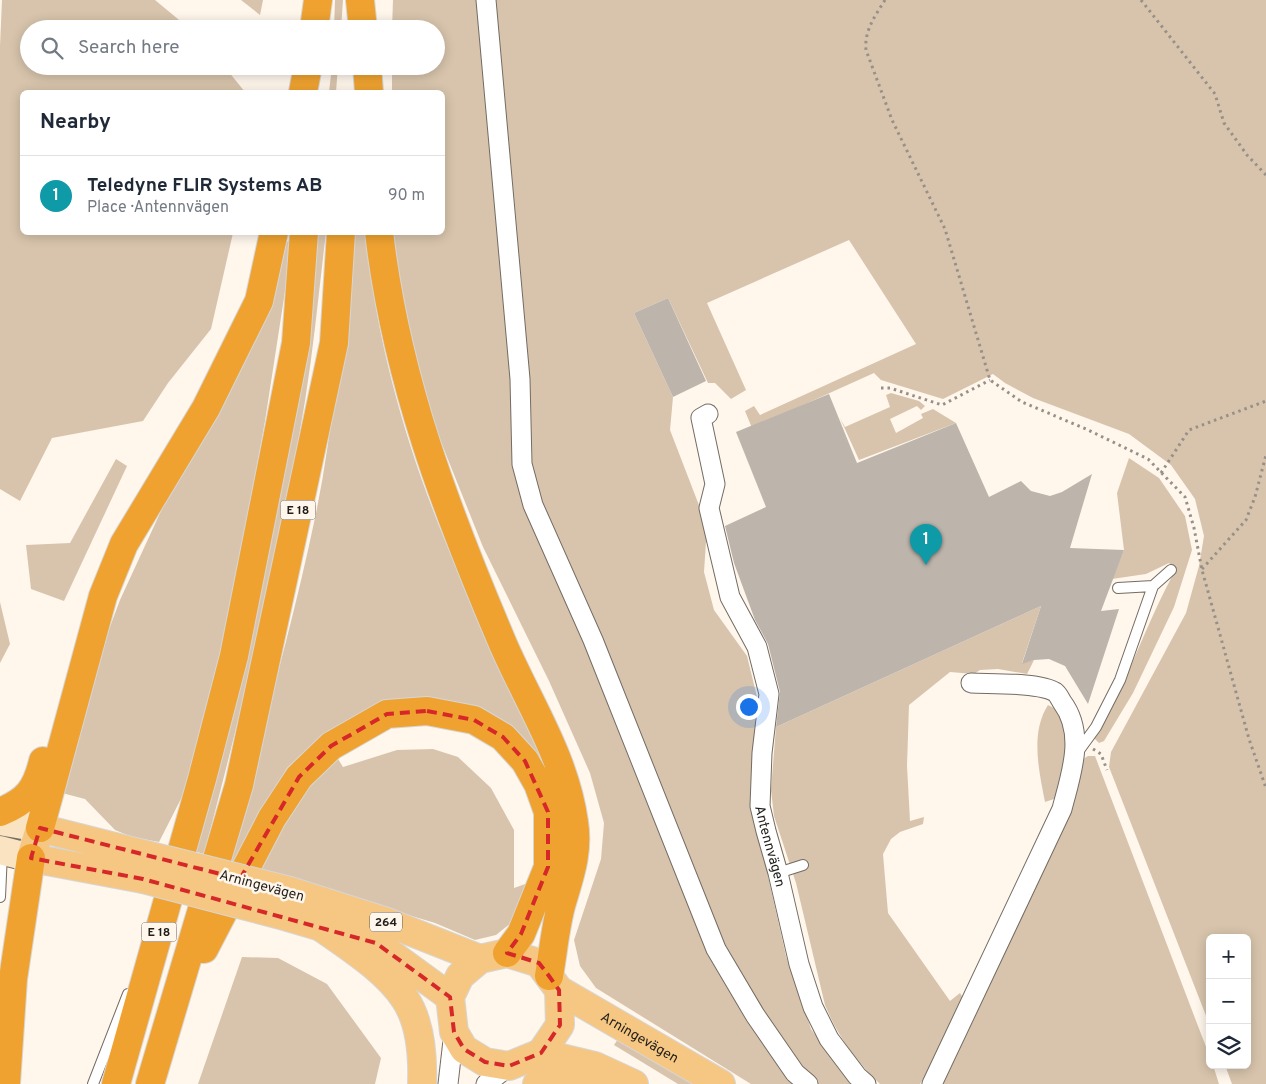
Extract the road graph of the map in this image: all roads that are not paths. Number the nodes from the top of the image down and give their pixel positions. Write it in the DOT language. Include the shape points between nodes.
graph roads {
  1 [pos="320,0"];
  2 [pos="356,0"];
  3 [pos="360,0"];
  4 [pos="486,0"];
  5 [pos="316,20"];
  6 [pos="319,20"];
  7 [pos="355,20"];
  8 [pos="362,20"];
  9 [pos="306,75"];
  10 [pos="315,75"];
  11 [pos="351,75"];
  12 [pos="368,75"];
  13 [pos="303,90"];
  14 [pos="314,90"];
  15 [pos="350,90"];
  16 [pos="369,90"];
  17 [pos="273,235"];
  18 [pos="304,235"];
  19 [pos="341,235"];
  20 [pos="379,235"];
  21 [pos="708,414"];
  22 [pos="1171,570"];
  23 [pos="1153,586"];
  24 [pos="1118,588"];
  25 [pos="103,596"];
  26 [pos="971,683"];
  27 [pos="1074,758"];
  28 [pos="202,780"];
  29 [pos="0,812"];
  30 [pos="181,816"];
  31 [pos="0,821"];
  32 [pos="40,828"];
  33 [pos="1,850"];
  34 [pos="31,858"];
  35 [pos="803,865"];
  36 [pos="154,870"];
  37 [pos="778,873"];
  38 [pos="0,897"];
  39 [pos="289,904"];
  40 [pos="321,927"];
  41 [pos="507,953"];
  42 [pos="480,959"];
  43 [pos="554,983"];
  44 [pos="131,988"];
  45 [pos="450,997"];
  46 [pos="454,1032"];
  47 [pos="542,1053"];
  48 [pos="510,1066"];
  49 [pos="6,1084"];
  50 [pos="94,1084"];
  51 [pos="116,1084"];
  52 [pos="150,1084"];
  53 [pos="422,1084"];
  54 [pos="448,1084"];
  55 [pos="486,1084"];
  56 [pos="537,1084"];
  57 [pos="594,1084"];
  58 [pos="634,1084"];
  59 [pos="721,1084"];
  60 [pos="808,1084"];
  61 [pos="866,1084"];
  62 [pos="932,1084"];
  1 -- 5 [label="highway"];
  1 -- 6 [label="highway"];
  2 -- 7 [label="highway"];
  3 -- 8 [label="highway"];
  4 -- 60 [label="street" via="520,379 522,464 533,505 593,640 716,948 755,1014 795,1073"];
  9 -- 13 [label="highway"];
  10 -- 14 [label="highway"];
  11 -- 15 [label="highway"];
  12 -- 16 [label="highway"];
  17 -- 25 [label="highway" via="259,302 206,408 124,544"];
  18 -- 28 [label="highway, E 18" via="296,343 234,656"];
  19 -- 52 [label="highway, E 18" via="334,343 239,785"];
  20 -- 43 [label="highway" via="406,379 441,493 504,646 553,744 569,794 575,823 576,854 561,907"];
  21 -- 37 [label="street, Antennvägen" via="701,418 715,484 709,508 730,597 757,647 769,694 760,806"];
  22 -- 23 [label="lane"];
  23 -- 24 [label="lane"];
  23 -- 27 [label="lane" via="1120,680 1096,727"];
  25 -- 29 [label="highway" via="84,615 59,692 40,774 32,792 13,807"];
  25 -- 32 [label="highway"];
  26 -- 27 [label="street" via="1031,686 1055,692 1068,710 1076,736"];
  27 -- 62 [label="street" via="1062,809"];
  28 -- 30 [label="lane"];
  28 -- 51 [label="highway, E 18"];
  31 -- 32 [label="main road"];
  32 -- 34 [label="main road"];
  32 -- 36 [label="main road, Arningevägen / 264"];
  33 -- 34 [label="main road"];
  33 -- 38 [label="lane"];
  34 -- 36 [label="main road, Arningevägen / 264"];
  34 -- 49 [label="highway" via="13,979"];
  35 -- 37 [label="lane"];
  36 -- 39 [label="main road, Arningevägen / 264, bridge"];
  37 -- 61 [label="street, Antennvägen" via="799,964 813,1007 829,1039"];
  39 -- 40 [label="main road, Arningevägen / 264"];
  39 -- 42 [label="main road, Arningevägen / 264" via="384,921"];
  40 -- 45 [label="main road, Arningevägen / 264" via="376,944"];
  40 -- 53 [label="main road" via="374,966 405,999 420,1036"];
  41 -- 42 [label="main road, Arningevägen"];
  41 -- 43 [label="main road, Arningevägen" via="539,963"];
  41 -- 52 [label="highway" via="521,934 548,867 548,812 538,784 525,761 503,737 474,720 427,711 387,714 331,746 299,777 272,818 208,938"];
  42 -- 45 [label="main road, Arningevägen" via="460,976"];
  43 -- 47 [label="main road" via="560,1025"];
  43 -- 59 [label="main road, Arningevägen"];
  44 -- 50 [label="lane"];
  45 -- 46 [label="main road"];
  46 -- 48 [label="main road" via="464,1049 485,1062"];
  46 -- 54 [label="street"];
  47 -- 48 [label="main road"];
  47 -- 58 [label="main road" via="595,1066"];
  48 -- 55 [label="street"];
  56 -- 57 [label="main road"];
}
